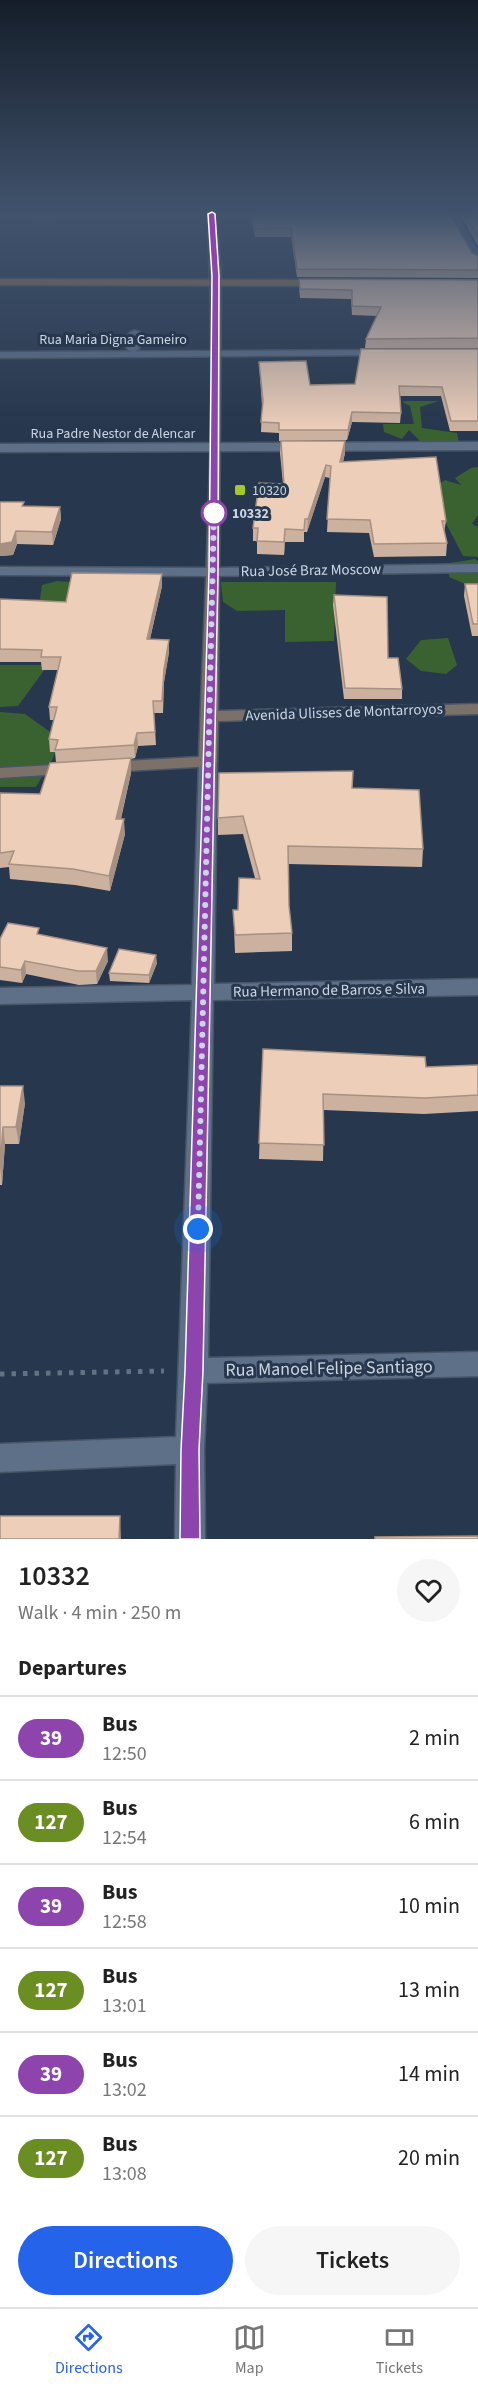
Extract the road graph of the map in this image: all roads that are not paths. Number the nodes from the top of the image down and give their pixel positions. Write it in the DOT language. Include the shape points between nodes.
graph roads {
  1 [pos="215,286"];
  2 [pos="214,353"];
  3 [pos="394,353"];
  4 [pos="0,354"];
  5 [pos="478,446"];
  6 [pos="215,447"];
  7 [pos="0,448"];
  8 [pos="478,568"];
  9 [pos="0,571"];
  10 [pos="214,572"];
  11 [pos="478,709"];
  12 [pos="209,716"];
  13 [pos="208,762"];
  14 [pos="0,773"];
  15 [pos="478,987"];
  16 [pos="204,992"];
  17 [pos="0,996"];
  18 [pos="478,1364"];
  19 [pos="194,1371"];
  20 [pos="190,1450"];
  21 [pos="0,1458"];
  22 [pos="190,1539"];
  1 -- 2 [label="street"];
  2 -- 3 [label="street, Rua Maria Digna Gameiro"];
  2 -- 4 [label="street, Rua Maria Digna Gameiro" via="134,345"];
  2 -- 6 [label="street"];
  5 -- 6 [label="street, Rua Padre Nestor de Alencar"];
  6 -- 7 [label="street, Rua Padre Nestor de Alencar"];
  6 -- 10 [label="street"];
  8 -- 10 [label="street, Rua José Braz Moscow"];
  9 -- 10 [label="street, Rua José Braz Moscow"];
  10 -- 12 [label="street"];
  11 -- 12 [label="street, Avenida Ulisses de Montarroyos"];
  12 -- 13 [label="street"];
  13 -- 14 [label="street"];
  13 -- 16 [label="street"];
  15 -- 16 [label="street, Rua Hermano de Barros e Silva"];
  16 -- 17 [label="street, Rua Hermano de Barros e Silva"];
  16 -- 19 [label="street"];
  18 -- 19 [label="street, Rua Manoel Felipe Santiago"];
  19 -- 20 [label="street"];
  20 -- 21 [label="street"];
  20 -- 22 [label="street"];
}
